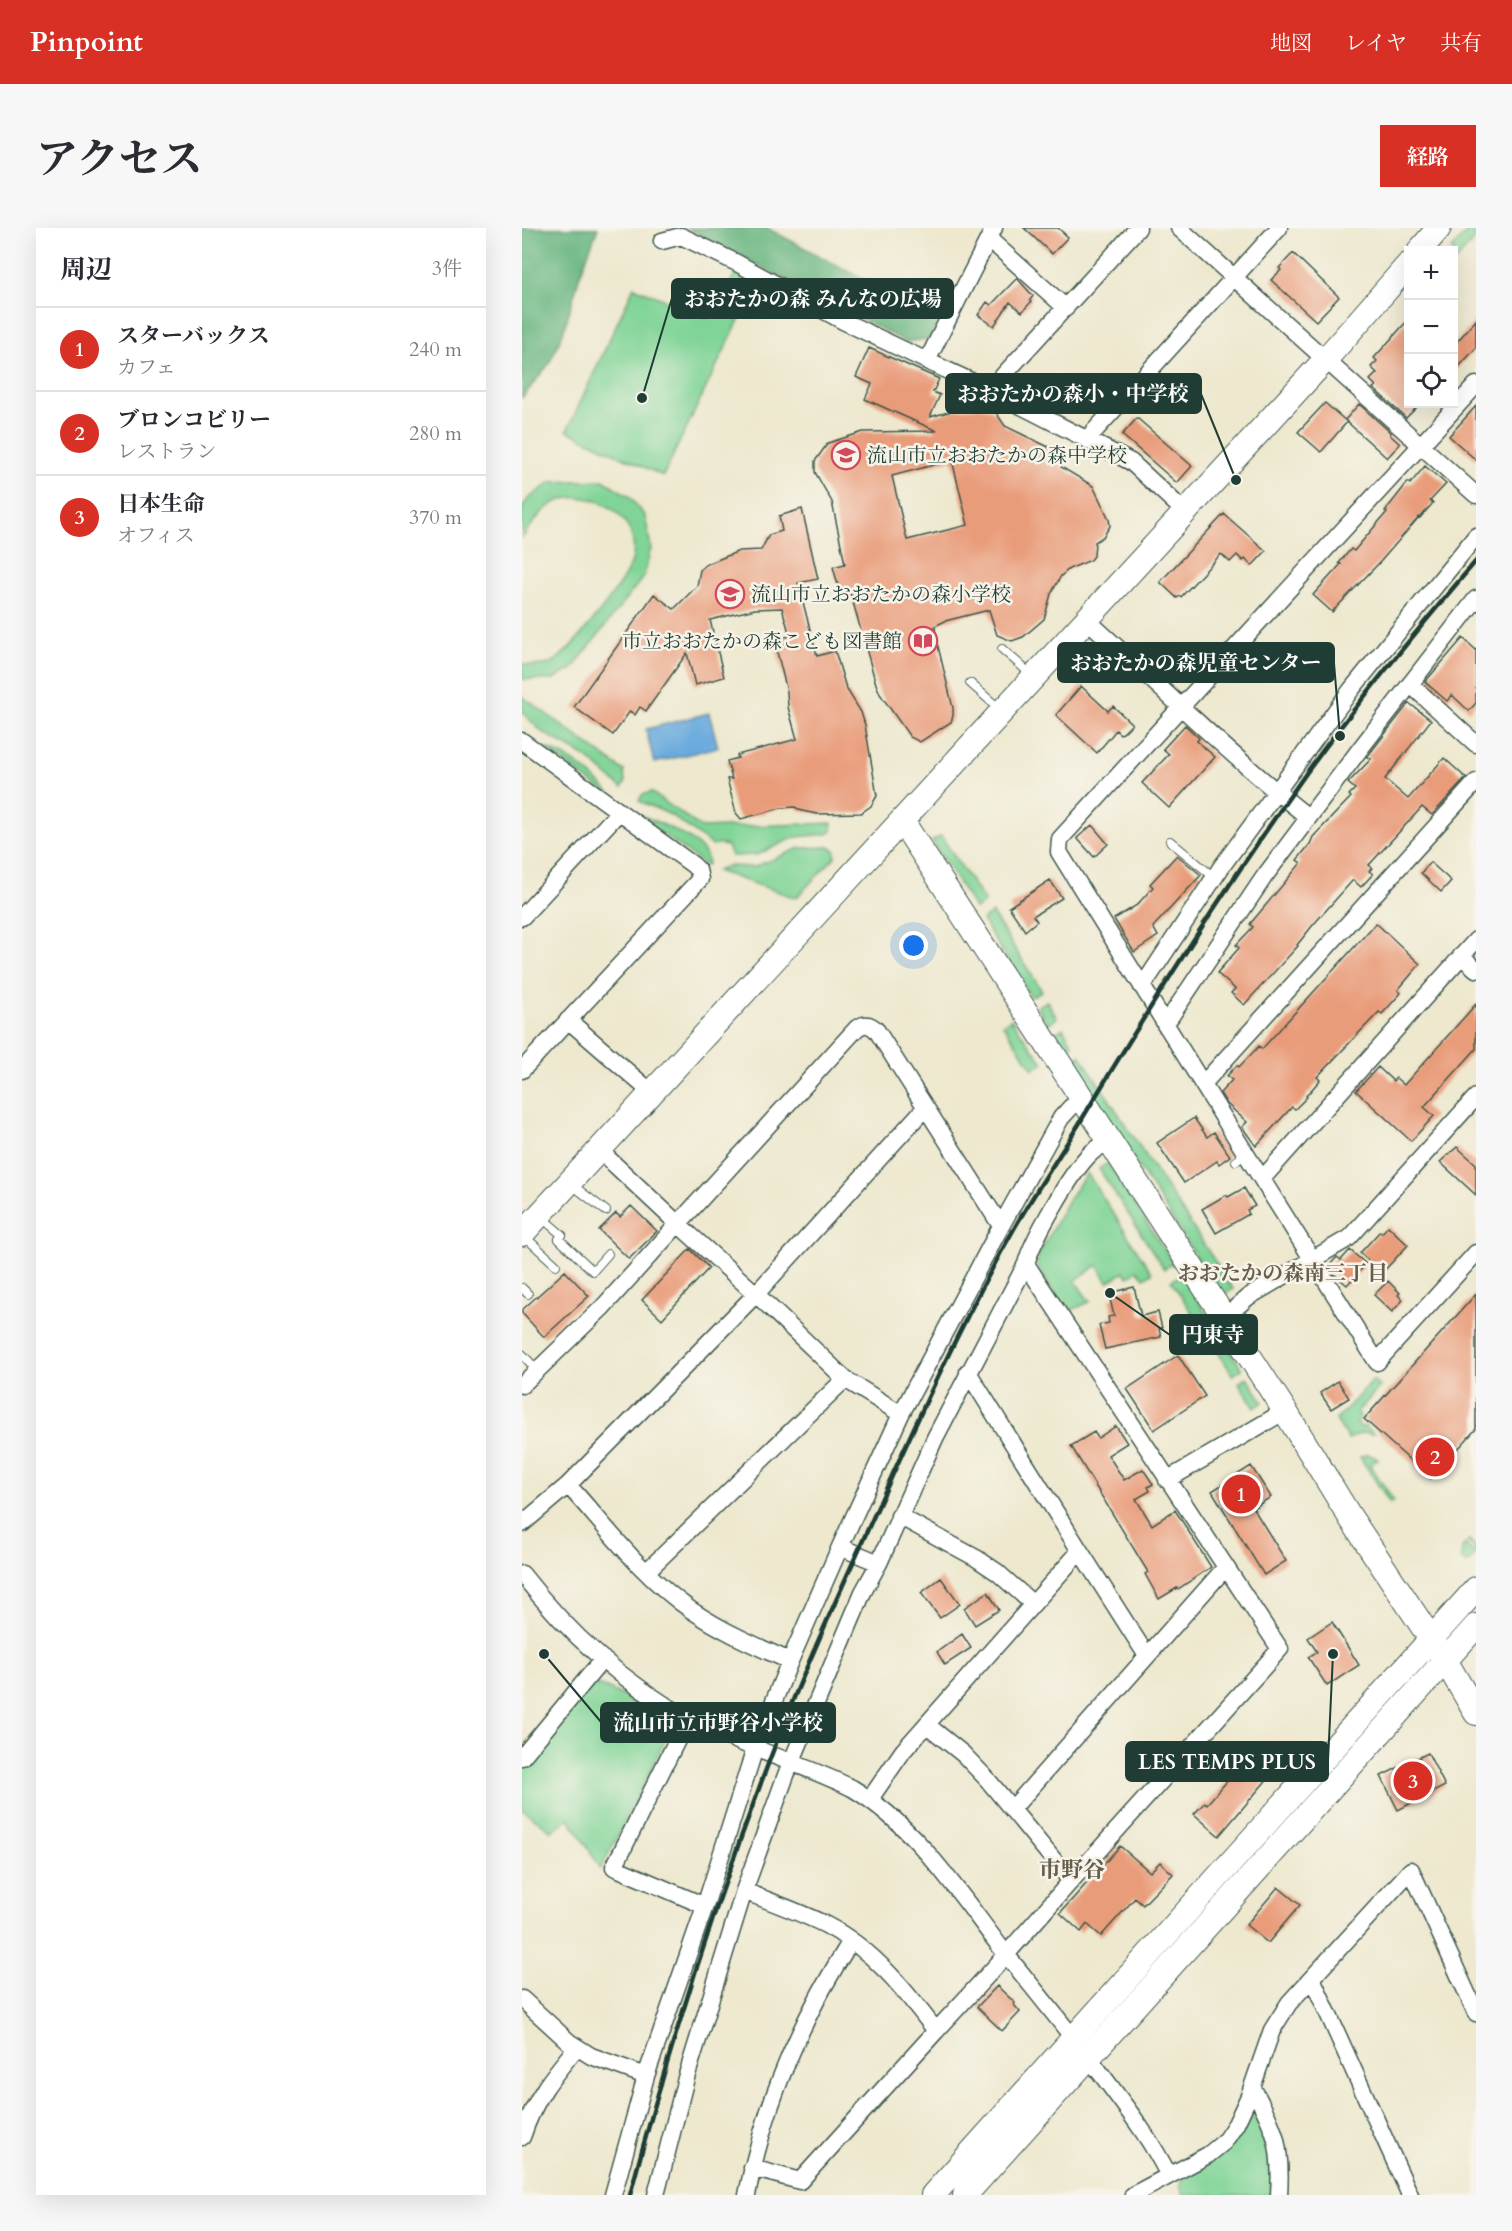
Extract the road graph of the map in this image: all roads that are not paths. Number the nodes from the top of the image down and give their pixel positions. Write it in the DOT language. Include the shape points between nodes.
graph roads {
  1 [pos="1138,228"];
  2 [pos="1179,228"];
  3 [pos="1280,228"];
  4 [pos="1438,228"];
  5 [pos="991,234"];
  6 [pos="662,241"];
  7 [pos="1423,246"];
  8 [pos="1404,270"];
  9 [pos="1235,278"];
  10 [pos="1066,308"];
  11 [pos="1326,360"];
  12 [pos="927,361"];
  13 [pos="1476,385"];
  14 [pos="990,390"];
  15 [pos="1088,438"];
  16 [pos="1421,446"];
  17 [pos="1476,495"];
  18 [pos="1185,512"];
  19 [pos="1476,536"];
  20 [pos="1476,599"];
  21 [pos="1086,619"];
  22 [pos="1002,649"];
  23 [pos="1034,677"];
  24 [pos="970,683"];
  25 [pos="1410,684"];
  26 [pos="1181,708"];
  27 [pos="1002,711"];
  28 [pos="1476,744"];
  29 [pos="528,745"];
  30 [pos="522,762"];
  31 [pos="1476,782"];
  32 [pos="1276,792"];
  33 [pos="619,812"];
  34 [pos="1308,817"];
  35 [pos="902,821"];
  36 [pos="1170,841"];
  37 [pos="1215,878"];
  38 [pos="522,917"];
  39 [pos="1476,940"];
  40 [pos="1461,956"];
  41 [pos="1476,969"];
  42 [pos="1142,987"];
  43 [pos="568,1020"];
  44 [pos="1165,1025"];
  45 [pos="522,1070"];
  46 [pos="1203,1084"];
  47 [pos="652,1093"];
  48 [pos="1476,1097"];
  49 [pos="1082,1100"];
  50 [pos="925,1108"];
  51 [pos="1110,1141"];
  52 [pos="599,1150"];
  53 [pos="1262,1179"];
  54 [pos="570,1182"];
  55 [pos="606,1211"];
  56 [pos="540,1216"];
  57 [pos="678,1224"];
  58 [pos="1001,1226"];
  59 [pos="522,1234"];
  60 [pos="1476,1253"];
  61 [pos="608,1254"];
  62 [pos="1313,1261"];
  63 [pos="1026,1264"];
  64 [pos="555,1265"];
  65 [pos="756,1294"];
  66 [pos="1224,1318"];
  67 [pos="522,1354"];
  68 [pos="537,1370"];
  69 [pos="968,1372"];
  70 [pos="845,1379"];
  71 [pos="522,1385"];
  72 [pos="1285,1411"];
  73 [pos="901,1414"];
  74 [pos="1167,1480"];
  75 [pos="568,1485"];
  76 [pos="899,1516"];
  77 [pos="522,1524"];
  78 [pos="840,1547"];
  79 [pos="1080,1551"];
  80 [pos="879,1563"];
  81 [pos="1225,1568"];
  82 [pos="646,1572"];
  83 [pos="522,1574"];
  84 [pos="1476,1589"];
  85 [pos="1033,1604"];
  86 [pos="1476,1626"];
  87 [pos="1431,1639"];
  88 [pos="1147,1656"];
  89 [pos="603,1659"];
  90 [pos="1445,1660"];
  91 [pos="790,1661"];
  92 [pos="1476,1713"];
  93 [pos="688,1718"];
  94 [pos="927,1725"];
  95 [pos="755,1749"];
  96 [pos="522,1756"];
  97 [pos="791,1762"];
  98 [pos="870,1799"];
  99 [pos="1013,1808"];
  100 [pos="1071,1881"];
  101 [pos="744,1891"];
  102 [pos="705,1906"];
  103 [pos="851,1941"];
  104 [pos="1007,1954"];
  105 [pos="1312,1978"];
  106 [pos="522,1999"];
  107 [pos="1476,2013"];
  108 [pos="936,2031"];
  109 [pos="1073,2037"];
  110 [pos="577,2047"];
  111 [pos="1089,2059"];
  112 [pos="646,2076"];
  113 [pos="1252,2087"];
  114 [pos="526,2112"];
  115 [pos="522,2137"];
  116 [pos="752,2168"];
  117 [pos="1169,2176"];
  118 [pos="613,2195"];
  119 [pos="656,2195"];
  120 [pos="747,2195"];
  121 [pos="933,2195"];
  122 [pos="965,2195"];
  123 [pos="1133,2195"];
  124 [pos="1279,2195"];
  125 [pos="1410,2195"];
  1 -- 10 [label="street"];
  2 -- 9 [label="street"];
  3 -- 9 [label="street"];
  4 -- 7 [label="street"];
  5 -- 10 [label="street"];
  5 -- 12 [label="street"];
  6 -- 12 [label="street" via="681,236"];
  8 -- 11 [label="street"];
  9 -- 11 [label="street"];
  9 -- 15 [label="street"];
  10 -- 14 [label="street"];
  11 -- 16 [label="street"];
  11 -- 18 [label="street"];
  12 -- 14 [label="street"];
  13 -- 16 [label="street"];
  14 -- 15 [label="street"];
  15 -- 18 [label="street" via="1131,462"];
  16 -- 17 [label="street"];
  16 -- 26 [label="street"];
  18 -- 21 [label="street"];
  19 -- 32 [label="street" via="1351,690"];
  20 -- 25 [label="street"];
  21 -- 23 [label="street"];
  21 -- 26 [label="street"];
  22 -- 23 [label="lane"];
  23 -- 27 [label="street"];
  24 -- 27 [label="lane"];
  25 -- 28 [label="street"];
  25 -- 34 [label="street"];
  26 -- 32 [label="street"];
  26 -- 42 [label="street" via="1060,839 1059,845 1059,852"];
  27 -- 35 [label="street"];
  29 -- 30 [label="street"];
  29 -- 33 [label="street"];
  31 -- 46 [label="street"];
  32 -- 34 [label="street"];
  32 -- 37 [label="street"];
  33 -- 38 [label="street"];
  33 -- 43 [label="street" via="693,865 700,879"];
  34 -- 44 [label="street"];
  35 -- 47 [label="street"];
  35 -- 49 [label="street"];
  36 -- 37 [label="lane"];
  37 -- 42 [label="street"];
  39 -- 40 [label="street"];
  40 -- 41 [label="street"];
  40 -- 53 [label="street"];
  42 -- 44 [label="street"];
  43 -- 45 [label="street"];
  43 -- 47 [label="street"];
  44 -- 46 [label="street"];
  46 -- 53 [label="street" via="1241,1158"];
  47 -- 52 [label="street"];
  48 -- 62 [label="street" via="1349,1238"];
  49 -- 51 [label="street"];
  49 -- 58 [label="street" via="1061,1118"];
  50 -- 57 [label="street" via="878,1031 873,1026 861,1025"];
  50 -- 58 [label="street"];
  50 -- 65 [label="street"];
  51 -- 63 [label="street" via="1090,1154 1065,1189"];
  51 -- 66 [label="street"];
  52 -- 54 [label="street"];
  52 -- 57 [label="street"];
  53 -- 62 [label="street"];
  54 -- 55 [label="lane"];
  54 -- 56 [label="street"];
  56 -- 59 [label="street"];
  56 -- 61 [label="lane" via="593,1271"];
  57 -- 65 [label="street"];
  57 -- 68 [label="street" via="603,1307"];
  58 -- 73 [label="street"];
  59 -- 64 [label="lane"];
  60 -- 62 [label="street" via="1377,1362"];
  62 -- 66 [label="street" via="1248,1297"];
  63 -- 69 [label="street"];
  63 -- 74 [label="street"];
  65 -- 70 [label="street"];
  65 -- 75 [label="street"];
  66 -- 72 [label="street"];
  67 -- 68 [label="lane"];
  68 -- 71 [label="street"];
  69 -- 76 [label="street"];
  69 -- 79 [label="street"];
  70 -- 73 [label="street"];
  70 -- 82 [label="street"];
  72 -- 74 [label="street"];
  72 -- 87 [label="street"];
  73 -- 78 [label="street"];
  74 -- 81 [label="street"];
  75 -- 77 [label="street"];
  75 -- 82 [label="street"];
  76 -- 80 [label="street"];
  76 -- 85 [label="street" via="976,1558"];
  78 -- 80 [label="street"];
  78 -- 91 [label="street"];
  79 -- 85 [label="street"];
  79 -- 88 [label="street"];
  80 -- 97 [label="street" via="862,1592"];
  81 -- 88 [label="street"];
  81 -- 100 [label="street" via="1280,1649"];
  82 -- 91 [label="street" via="690,1609 731,1634"];
  83 -- 89 [label="street" via="560,1619"];
  84 -- 87 [label="street"];
  85 -- 94 [label="street"];
  86 -- 90 [label="street"];
  87 -- 90 [label="street"];
  87 -- 109 [label="street"];
  88 -- 99 [label="street"];
  89 -- 93 [label="street" via="638,1688"];
  89 -- 96 [label="street"];
  90 -- 92 [label="street"];
  90 -- 111 [label="street"];
  91 -- 95 [label="street"];
  93 -- 95 [label="street"];
  93 -- 102 [label="street" via="614,1867"];
  94 -- 98 [label="street" via="903,1751"];
  94 -- 99 [label="street" via="963,1754"];
  95 -- 97 [label="street"];
  95 -- 102 [label="street"];
  97 -- 98 [label="street"];
  97 -- 101 [label="street"];
  98 -- 104 [label="street" via="913,1836"];
  99 -- 100 [label="street"];
  100 -- 104 [label="street"];
  101 -- 103 [label="street" via="828,1926"];
  101 -- 119 [label="street" via="686,2078"];
  102 -- 112 [label="street"];
  103 -- 108 [label="street" via="893,1976"];
  103 -- 116 [label="street" via="824,1983 800,2033 770,2106"];
  104 -- 108 [label="street"];
  104 -- 109 [label="street"];
  105 -- 107 [label="street" via="1412,1870"];
  105 -- 113 [label="street" via="1272,2030"];
  105 -- 125 [label="street"];
  106 -- 110 [label="street"];
  108 -- 116 [label="street" via="800,2181"];
  109 -- 111 [label="street"];
  109 -- 121 [label="street"];
  110 -- 112 [label="street"];
  110 -- 114 [label="street"];
  111 -- 117 [label="street" via="1147,2137"];
  111 -- 122 [label="street"];
  112 -- 118 [label="street"];
  113 -- 117 [label="street" via="1224,2142"];
  113 -- 124 [label="street" via="1275,2133"];
  114 -- 115 [label="street"];
  116 -- 120 [label="street"];
  117 -- 123 [label="street"];
}
